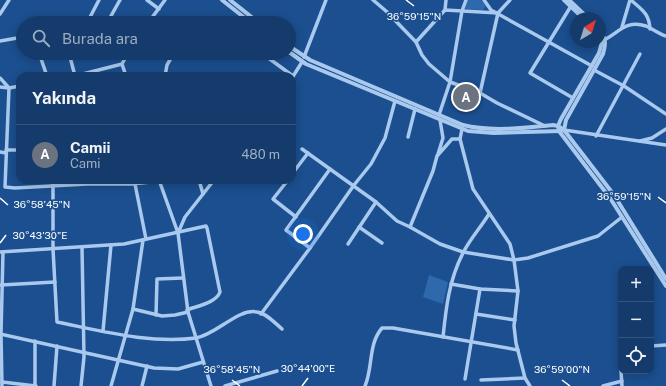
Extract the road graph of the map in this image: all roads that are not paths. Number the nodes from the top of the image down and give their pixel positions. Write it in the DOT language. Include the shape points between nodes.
graph roads {
  1 [pos="9,0"];
  2 [pos="99,0"];
  3 [pos="120,0"];
  4 [pos="147,0"];
  5 [pos="165,0"];
  6 [pos="222,0"];
  7 [pos="230,0"];
  8 [pos="326,0"];
  9 [pos="373,0"];
  10 [pos="446,0"];
  11 [pos="466,0"];
  12 [pos="484,0"];
  13 [pos="510,0"];
  14 [pos="564,0"];
  15 [pos="631,0"];
  16 [pos="571,2"];
  17 [pos="159,9"];
  18 [pos="445,10"];
  19 [pos="462,11"];
  20 [pos="578,12"];
  21 [pos="582,12"];
  22 [pos="498,13"];
  23 [pos="0,14"];
  24 [pos="91,16"];
  25 [pos="111,16"];
  26 [pos="154,16"];
  27 [pos="242,16"];
  28 [pos="250,16"];
  29 [pos="622,27"];
  30 [pos="650,29"];
  31 [pos="666,36"];
  32 [pos="606,37"];
  33 [pos="16,38"];
  34 [pos="0,41"];
  35 [pos="416,42"];
  36 [pos="548,42"];
  37 [pos="605,48"];
  38 [pos="296,52"];
  39 [pos="640,54"];
  40 [pos="296,56"];
  41 [pos="303,59"];
  42 [pos="41,60"];
  43 [pos="71,60"];
  44 [pos="124,60"];
  45 [pos="170,60"];
  46 [pos="273,60"];
  47 [pos="122,64"];
  48 [pos="593,68"];
  49 [pos="98,70"];
  50 [pos="45,72"];
  51 [pos="74,72"];
  52 [pos="90,72"];
  53 [pos="125,72"];
  54 [pos="166,72"];
  55 [pos="287,72"];
  56 [pos="295,72"];
  57 [pos="0,78"];
  58 [pos="450,82"];
  59 [pos="624,86"];
  60 [pos="0,87"];
  61 [pos="16,87"];
  62 [pos="9,88"];
  63 [pos="480,92"];
  64 [pos="573,98"];
  65 [pos="395,101"];
  66 [pos="571,106"];
  67 [pos="415,109"];
  68 [pos="666,114"];
  69 [pos="440,118"];
  70 [pos="546,126"];
  71 [pos="558,126"];
  72 [pos="462,129"];
  73 [pos="666,129"];
  74 [pos="564,130"];
  75 [pos="559,132"];
  76 [pos="596,136"];
  77 [pos="408,137"];
  78 [pos="460,139"];
  79 [pos="638,142"];
  80 [pos="666,145"];
  81 [pos="302,150"];
  82 [pos="16,151"];
  83 [pos="0,152"];
  84 [pos="6,152"];
  85 [pos="308,153"];
  86 [pos="437,156"];
  87 [pos="296,169"];
  88 [pos="330,169"];
  89 [pos="70,184"];
  90 [pos="135,184"];
  91 [pos="160,184"];
  92 [pos="200,184"];
  93 [pos="211,184"];
  94 [pos="285,184"];
  95 [pos="0,186"];
  96 [pos="54,186"];
  97 [pos="354,186"];
  98 [pos="5,187"];
  99 [pos="204,194"];
  100 [pos="376,202"];
  101 [pos="489,214"];
  102 [pos="296,217"];
  103 [pos="622,217"];
  104 [pos="359,227"];
  105 [pos="410,227"];
  106 [pos="178,233"];
  107 [pos="144,240"];
  108 [pos="382,243"];
  109 [pos="111,244"];
  110 [pos="348,244"];
  111 [pos="82,246"];
  112 [pos="53,248"];
  113 [pos="310,248"];
  114 [pos="1,252"];
  115 [pos="463,252"];
  116 [pos="514,260"];
  117 [pos="183,278"];
  118 [pos="666,279"];
  119 [pos="55,282"];
  120 [pos="451,284"];
  121 [pos="2,285"];
  122 [pos="666,286"];
  123 [pos="480,289"];
  124 [pos="518,291"];
  125 [pos="133,309"];
  126 [pos="188,311"];
  127 [pos="262,314"];
  128 [pos="476,314"];
  129 [pos="156,315"];
  130 [pos="515,320"];
  131 [pos="83,327"];
  132 [pos="282,329"];
  133 [pos="103,331"];
  134 [pos="0,334"];
  135 [pos="125,335"];
  136 [pos="196,338"];
  137 [pos="443,338"];
  138 [pos="35,341"];
  139 [pos="471,342"];
  140 [pos="666,345"];
  141 [pos="57,346"];
  142 [pos="654,346"];
  143 [pos="518,350"];
  144 [pos="84,353"];
  145 [pos="120,360"];
  146 [pos="203,362"];
  147 [pos="147,366"];
  148 [pos="276,370"];
  149 [pos="621,374"];
  150 [pos="525,378"];
  151 [pos="465,379"];
  152 [pos="481,380"];
  153 [pos="622,381"];
  154 [pos="2,384"];
  155 [pos="36,386"];
  156 [pos="54,386"];
  157 [pos="81,386"];
  158 [pos="111,386"];
  159 [pos="142,386"];
  160 [pos="211,386"];
  161 [pos="225,386"];
  162 [pos="365,386"];
  163 [pos="530,386"];
  164 [pos="603,386"];
  165 [pos="622,386"];
  1 -- 23 [label="street"];
  2 -- 24 [label="street"];
  3 -- 25 [label="street"];
  4 -- 17 [label="street"];
  5 -- 17 [label="street"];
  6 -- 27 [label="street"];
  7 -- 28 [label="street"];
  8 -- 41 [label="street"];
  9 -- 35 [label="street"];
  10 -- 18 [label="street"];
  11 -- 19 [label="street"];
  12 -- 22 [label="street" via="491,10"];
  13 -- 22 [label="street"];
  14 -- 16 [label="street"];
  15 -- 29 [label="street"];
  15 -- 30 [label="street" via="647,16"];
  16 -- 20 [label="street"];
  16 -- 21 [label="street"];
  16 -- 36 [label="street"];
  17 -- 26 [label="street"];
  18 -- 19 [label="street"];
  18 -- 35 [label="street"];
  19 -- 22 [label="street"];
  19 -- 58 [label="street"];
  22 -- 36 [label="street"];
  22 -- 63 [label="street"];
  29 -- 30 [label="street" via="637,25"];
  29 -- 32 [label="street"];
  30 -- 31 [label="street"];
  33 -- 34 [label="street"];
  35 -- 58 [label="street" via="429,64"];
  36 -- 48 [label="street"];
  36 -- 64 [label="street" via="530,74"];
  37 -- 48 [label="street"];
  38 -- 41 [label="street"];
  39 -- 59 [label="street"];
  40 -- 41 [label="street"];
  41 -- 56 [label="street"];
  41 -- 65 [label="street"];
  41 -- 69 [label="street"];
  42 -- 50 [label="street"];
  43 -- 51 [label="street"];
  44 -- 47 [label="street"];
  45 -- 54 [label="street"];
  46 -- 55 [label="street"];
  47 -- 49 [label="street"];
  47 -- 53 [label="street"];
  48 -- 59 [label="street"];
  48 -- 64 [label="street"];
  48 -- 66 [label="street"];
  49 -- 52 [label="street"];
  57 -- 62 [label="street"];
  58 -- 63 [label="street"];
  58 -- 69 [label="street"];
  59 -- 68 [label="street"];
  59 -- 76 [label="street"];
  60 -- 62 [label="street"];
  61 -- 62 [label="street"];
  62 -- 84 [label="street"];
  63 -- 70 [label="street"];
  64 -- 66 [label="street"];
  65 -- 67 [label="street"];
  65 -- 97 [label="street" via="381,148"];
  66 -- 71 [label="street"];
  66 -- 74 [label="street"];
  67 -- 69 [label="street"];
  67 -- 77 [label="street"];
  69 -- 70 [label="street" via="478,128"];
  69 -- 72 [label="street"];
  69 -- 86 [label="street" via="443,138"];
  70 -- 71 [label="street"];
  71 -- 74 [label="street"];
  71 -- 75 [label="street"];
  72 -- 75 [label="street" via="494,133"];
  72 -- 78 [label="street"];
  73 -- 79 [label="street" via="652,138"];
  74 -- 75 [label="street"];
  74 -- 76 [label="street"];
  74 -- 118 [label="street" via="614,195"];
  75 -- 103 [label="street"];
  76 -- 79 [label="street"];
  78 -- 86 [label="street" via="452,139"];
  78 -- 101 [label="street" via="473,189"];
  79 -- 80 [label="street"];
  81 -- 85 [label="street"];
  82 -- 84 [label="street"];
  83 -- 84 [label="street"];
  84 -- 98 [label="street"];
  85 -- 87 [label="street"];
  85 -- 88 [label="street"];
  86 -- 105 [label="street"];
  88 -- 97 [label="street"];
  88 -- 102 [label="street"];
  89 -- 96 [label="street"];
  90 -- 107 [label="street"];
  91 -- 106 [label="street"];
  92 -- 99 [label="street"];
  93 -- 99 [label="street"];
  94 -- 102 [label="street" via="273,199"];
  95 -- 98 [label="street"];
  96 -- 98 [label="street"];
  96 -- 112 [label="street"];
  97 -- 100 [label="street"];
  97 -- 113 [label="street"];
  99 -- 106 [label="street" via="185,217"];
  100 -- 104 [label="street"];
  100 -- 105 [label="street" via="397,221"];
  101 -- 115 [label="street"];
  101 -- 116 [label="street" via="510,244"];
  102 -- 113 [label="street" via="286,230"];
  103 -- 116 [label="street" via="598,236"];
  103 -- 122 [label="street"];
  104 -- 108 [label="street"];
  104 -- 110 [label="street"];
  105 -- 115 [label="street" via="440,244"];
  106 -- 107 [label="street"];
  106 -- 117 [label="street"];
  106 -- 126 [label="street" via="206,226 220,292 213,301"];
  107 -- 109 [label="street"];
  107 -- 125 [label="street"];
  109 -- 111 [label="street"];
  109 -- 133 [label="street"];
  111 -- 112 [label="street"];
  111 -- 131 [label="street"];
  112 -- 114 [label="street"];
  112 -- 119 [label="street"];
  113 -- 127 [label="street"];
  114 -- 121 [label="street"];
  115 -- 116 [label="street"];
  115 -- 120 [label="street"];
  116 -- 124 [label="street"];
  117 -- 126 [label="street"];
  117 -- 129 [label="street" via="157,279"];
  119 -- 121 [label="street"];
  119 -- 131 [label="street" via="57,322"];
  120 -- 123 [label="street"];
  120 -- 137 [label="street"];
  121 -- 134 [label="street"];
  123 -- 124 [label="street"];
  123 -- 128 [label="street"];
  124 -- 130 [label="street"];
  125 -- 129 [label="street"];
  125 -- 135 [label="street"];
  126 -- 129 [label="street" via="175,316"];
  126 -- 136 [label="street"];
  127 -- 132 [label="street"];
  127 -- 136 [label="street" via="247,312 215,331"];
  128 -- 130 [label="street"];
  128 -- 139 [label="street"];
  130 -- 143 [label="street"];
  131 -- 133 [label="street"];
  131 -- 144 [label="street"];
  133 -- 135 [label="street"];
  134 -- 138 [label="street"];
  134 -- 154 [label="street"];
  135 -- 136 [label="street" via="165,340"];
  135 -- 145 [label="street"];
  136 -- 146 [label="street"];
  137 -- 139 [label="street"];
  137 -- 162 [label="street" via="382,328 378,332"];
  138 -- 141 [label="street"];
  138 -- 155 [label="street"];
  139 -- 143 [label="street"];
  139 -- 151 [label="street"];
  140 -- 142 [label="street"];
  141 -- 144 [label="street"];
  141 -- 156 [label="street"];
  143 -- 150 [label="street"];
  144 -- 145 [label="street"];
  144 -- 157 [label="street"];
  145 -- 147 [label="street"];
  145 -- 158 [label="street"];
  146 -- 147 [label="street" via="178,369"];
  146 -- 160 [label="street"];
  147 -- 159 [label="street"];
  148 -- 161 [label="street"];
  149 -- 153 [label="street"];
  150 -- 152 [label="street"];
  150 -- 163 [label="street"];
  153 -- 164 [label="street"];
  153 -- 165 [label="street"];
  154 -- 155 [label="street"];
}
